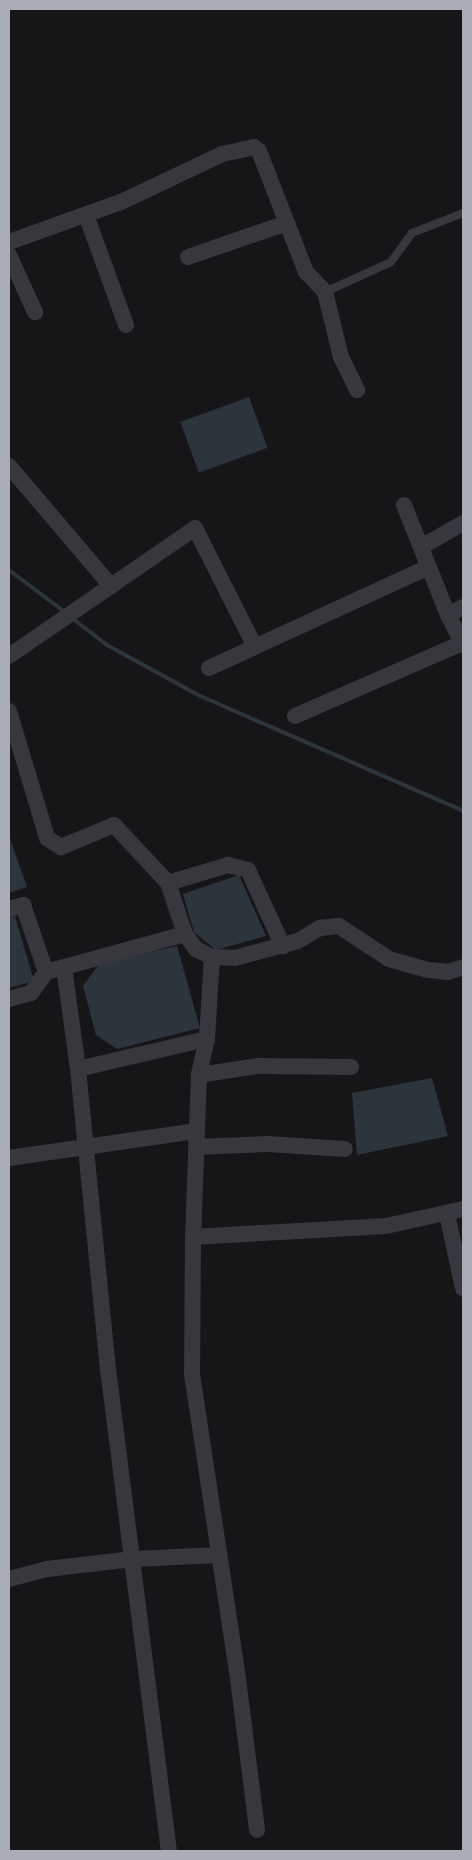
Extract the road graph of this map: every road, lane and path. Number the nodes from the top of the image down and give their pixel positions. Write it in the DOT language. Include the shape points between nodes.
graph roads {
  1 [pos="463,213"];
  2 [pos="86,215"];
  3 [pos="286,224"];
  4 [pos="9,242"];
  5 [pos="9,255"];
  6 [pos="188,257"];
  7 [pos="325,292"];
  8 [pos="35,312"];
  9 [pos="126,325"];
  10 [pos="357,390"];
  11 [pos="9,466"];
  12 [pos="404,505"];
  13 [pos="463,523"];
  14 [pos="421,547"];
  15 [pos="430,568"];
  16 [pos="111,586"];
  17 [pos="463,607"];
  18 [pos="448,615"];
  19 [pos="463,644"];
  20 [pos="254,645"];
  21 [pos="9,656"];
  22 [pos="209,668"];
  23 [pos="9,711"];
  24 [pos="295,716"];
  25 [pos="168,883"];
  26 [pos="9,909"];
  27 [pos="185,934"];
  28 [pos="283,946"];
  29 [pos="212,957"];
  30 [pos="64,967"];
  31 [pos="463,967"];
  32 [pos="46,972"];
  33 [pos="9,999"];
  34 [pos="207,1039"];
  35 [pos="351,1067"];
  36 [pos="78,1069"];
  37 [pos="199,1075"];
  38 [pos="196,1139"];
  39 [pos="86,1147"];
  40 [pos="345,1149"];
  41 [pos="9,1158"];
  42 [pos="463,1209"];
  43 [pos="447,1214"];
  44 [pos="193,1237"];
  45 [pos="463,1288"];
  46 [pos="219,1555"];
  47 [pos="133,1559"];
  48 [pos="9,1579"];
  49 [pos="257,1830"];
  50 [pos="169,1851"];
  1 -- 7 [label="lane" via="412,233 391,262"];
  2 -- 3 [label="street" via="199,164 251,147 259,151"];
  2 -- 4 [label="street"];
  2 -- 9 [label="street"];
  3 -- 6 [label="street"];
  3 -- 7 [label="street" via="306,272"];
  5 -- 8 [label="street"];
  7 -- 10 [label="street" via="341,357"];
  11 -- 16 [label="street"];
  12 -- 14 [label="street"];
  13 -- 14 [label="street"];
  14 -- 15 [label="street"];
  15 -- 18 [label="street"];
  15 -- 20 [label="street"];
  16 -- 20 [label="street" via="194,528"];
  16 -- 21 [label="street"];
  17 -- 18 [label="street"];
  18 -- 19 [label="street"];
  19 -- 24 [label="street"];
  20 -- 22 [label="street"];
  23 -- 25 [label="street" via="47,838 61,847 114,825"];
  25 -- 27 [label="street"];
  25 -- 28 [label="street" via="228,865 248,870"];
  26 -- 32 [label="street" via="22,905"];
  27 -- 29 [label="street" via="196,949"];
  27 -- 30 [label="street"];
  28 -- 29 [label="street" via="235,958"];
  28 -- 31 [label="street" via="320,928 339,926 389,959 427,970 448,972"];
  29 -- 34 [label="street"];
  30 -- 32 [label="street"];
  30 -- 36 [label="street"];
  32 -- 33 [label="street" via="31,993"];
  34 -- 36 [label="street"];
  34 -- 37 [label="street"];
  35 -- 37 [label="street" via="258,1066"];
  36 -- 39 [label="street"];
  37 -- 38 [label="street"];
  38 -- 39 [label="street"];
  38 -- 40 [label="street"];
  38 -- 44 [label="street"];
  39 -- 41 [label="street"];
  39 -- 47 [label="street" via="108,1369"];
  42 -- 43 [label="street"];
  43 -- 44 [label="street" via="386,1226"];
  43 -- 45 [label="street"];
  44 -- 46 [label="street" via="192,1374"];
  46 -- 47 [label="street"];
  46 -- 49 [label="street"];
  47 -- 48 [label="street" via="47,1569"];
  47 -- 50 [label="street"];
}
